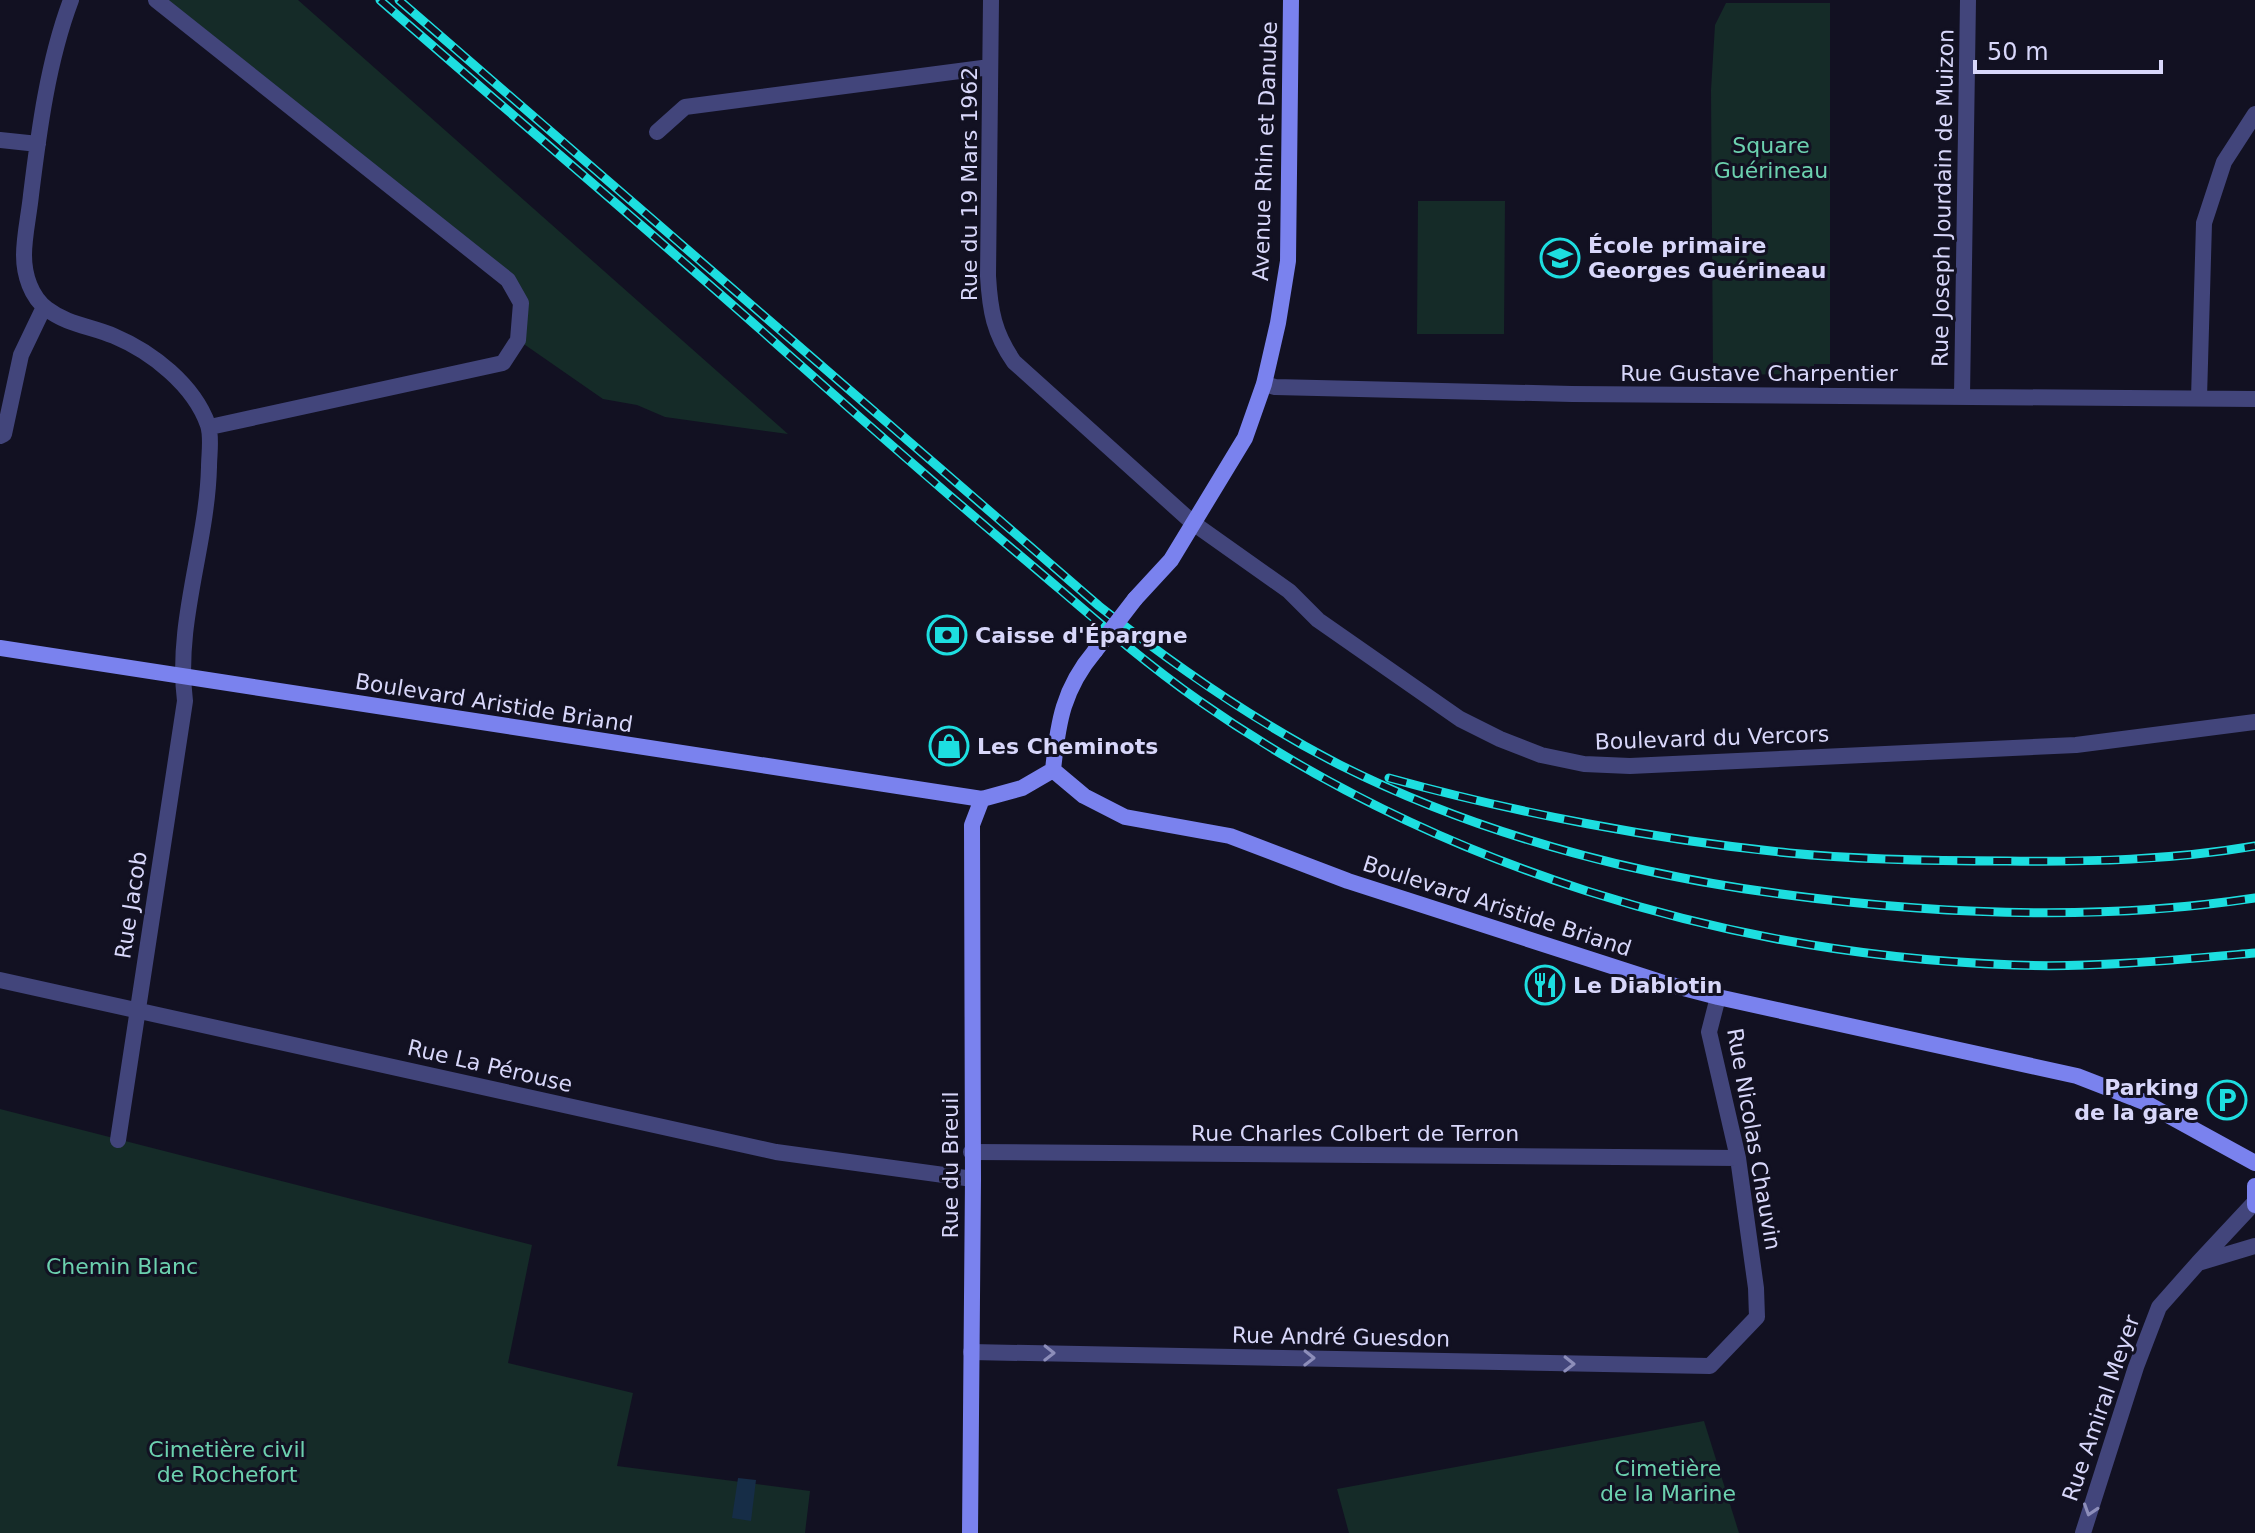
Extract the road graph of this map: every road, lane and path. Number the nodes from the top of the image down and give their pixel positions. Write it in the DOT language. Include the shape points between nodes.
graph roads {
  1 [pos="71,0"];
  2 [pos="156,0"];
  3 [pos="991,0"];
  4 [pos="1291,0"];
  5 [pos="1968,0"];
  6 [pos="990,67"];
  7 [pos="2255,114"];
  8 [pos="657,132"];
  9 [pos="0,140"];
  10 [pos="38,144"];
  11 [pos="44,307"];
  12 [pos="1264,384"];
  13 [pos="1962,396"];
  14 [pos="2199,398"];
  15 [pos="2255,399"];
  16 [pos="210,427"];
  17 [pos="0,436"];
  18 [pos="1193,523"];
  19 [pos="0,648"];
  20 [pos="182,676"];
  21 [pos="2255,722"];
  22 [pos="1053,770"];
  23 [pos="982,799"];
  24 [pos="0,980"];
  25 [pos="1718,997"];
  26 [pos="137,1010"];
  27 [pos="118,1140"];
  28 [pos="971,1152"];
  29 [pos="1738,1158"];
  30 [pos="2255,1163"];
  31 [pos="973,1179"];
  32 [pos="2255,1186"];
  33 [pos="2255,1204"];
  34 [pos="2255,1246"];
  35 [pos="2198,1263"];
  36 [pos="971,1352"];
  37 [pos="1710,1366"];
  38 [pos="970,1533"];
  39 [pos="2083,1533"];
  1 -- 10 [label="street" via="59,31"];
  2 -- 16 [label="street" via="508,280 521,303 518,340 503,363"];
  3 -- 6 [label="street, Rue du 19 Mars 1962"];
  4 -- 12 [label="street, Avenue Rhin et Danube" via="1288,261"];
  5 -- 13 [label="street, Rue Joseph Jourdain de Muizon"];
  6 -- 8 [label="street" via="685,107"];
  6 -- 18 [label="street, Rue du 19 Mars 1962" via="988,276 990,311 1000,342 1014,362"];
  7 -- 14 [label="street" via="2224,162 2204,223"];
  9 -- 10 [label="street"];
  10 -- 11 [label="street" via="24,257 30,288"];
  11 -- 16 [label="street" via="68,323 114,336 158,362 193,396"];
  11 -- 17 [label="street" via="21,355"];
  12 -- 13 [label="street, Rue Gustave Charpentier" via="1572,394"];
  12 -- 18 [label="street, Avenue Rhin et Danube" via="1245,438"];
  13 -- 14 [label="street, Rue Gustave Charpentier"];
  14 -- 15 [label="street, Rue Gustave Charpentier"];
  16 -- 20 [label="street, Rue Jacob" via="208,499"];
  18 -- 21 [label="street, Boulevard du Vercors" via="1289,591 1318,620 1460,719 1541,755 1584,764 2076,745"];
  18 -- 22 [label="street, Avenue Rhin et Danube, bridge" via="1171,560 1070,686"];
  19 -- 20 [label="street, Boulevard Aristide Briand"];
  20 -- 23 [label="street, Boulevard Aristide Briand"];
  20 -- 26 [label="street, Rue Jacob" via="185,701"];
  22 -- 23 [label="street" via="1022,788"];
  22 -- 25 [label="street, Boulevard Aristide Briand" via="1084,796 1125,817 1230,836 1363,886"];
  23 -- 28 [label="street, Rue du Breuil" via="972,825"];
  24 -- 26 [label="street, Rue La Pérouse"];
  25 -- 29 [label="street, Rue Nicolas Chauvin" via="1709,1032"];
  25 -- 30 [label="street, Boulevard Aristide Briand" via="2077,1076 2144,1102"];
  26 -- 27 [label="street, Rue Jacob"];
  26 -- 31 [label="street, Rue La Pérouse" via="776,1152"];
  28 -- 29 [label="street, Rue Charles Colbert de Terron"];
  28 -- 31 [label="street, Rue du Breuil"];
  29 -- 37 [label="street, Rue Nicolas Chauvin" via="1757,1317"];
  31 -- 36 [label="street, Rue du Breuil"];
  32 -- 33 [label="street"];
  33 -- 35 [label="street, Rue Amiral Meyer"];
  34 -- 35 [label="street"];
  35 -- 39 [label="street, Rue Amiral Meyer, one-way" via="2159,1307"];
  36 -- 37 [label="street, Rue André Guesdon, one-way"];
  36 -- 38 [label="street, Rue du Breuil"];
}
